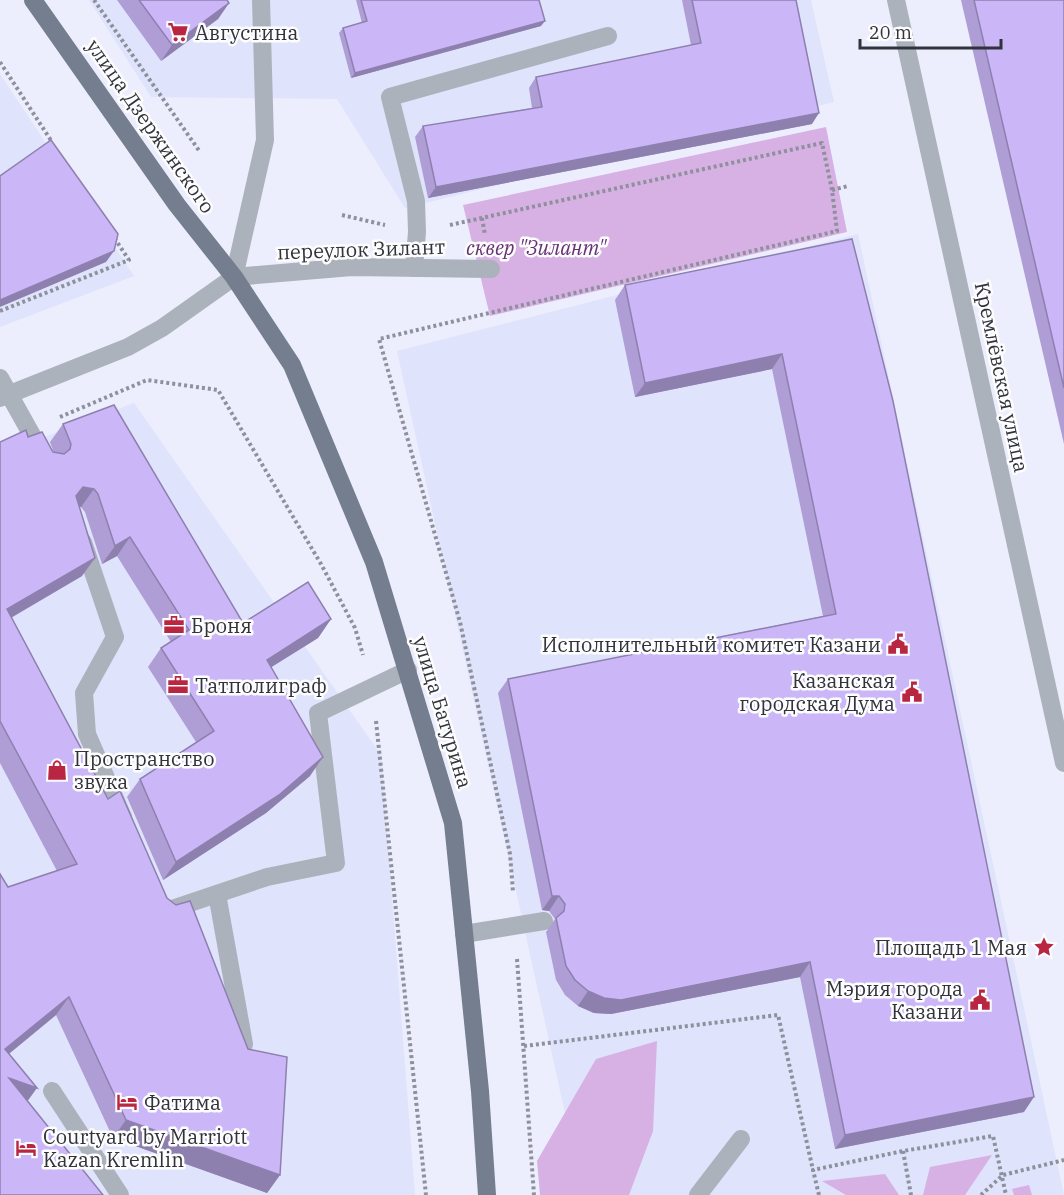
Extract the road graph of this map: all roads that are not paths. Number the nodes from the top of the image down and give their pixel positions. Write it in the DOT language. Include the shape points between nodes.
graph roads {
  1 [pos="33,0"];
  2 [pos="261,0"];
  3 [pos="896,0"];
  4 [pos="609,36"];
  5 [pos="414,268"];
  6 [pos="490,269"];
  7 [pos="234,277"];
  8 [pos="3,390"];
  9 [pos="46,462"];
  10 [pos="78,527"];
  11 [pos="408,670"];
  12 [pos="1064,763"];
  13 [pos="128,828"];
  14 [pos="217,894"];
  15 [pos="159,901"];
  16 [pos="544,921"];
  17 [pos="464,934"];
  18 [pos="244,1044"];
  19 [pos="52,1091"];
  20 [pos="741,1139"];
  21 [pos="120,1195"];
  22 [pos="487,1195"];
  23 [pos="698,1195"];
  1 -- 7 [label="main road, улица Дзержинского" via="177,205"];
  2 -- 7 [label="street" via="265,140"];
  3 -- 12 [label="street, Кремлёвская улица"];
  4 -- 5 [label="street" via="390,97 416,201"];
  5 -- 6 [label="street, переулок Зилант"];
  5 -- 7 [label="street, переулок Зилант" via="352,267"];
  7 -- 8 [label="street" via="128,347"];
  7 -- 11 [label="main road, улица Батурина" via="292,365 374,562"];
  8 -- 9 [label="street" via="31,429"];
  10 -- 13 [label="street" via="115,637 84,693 87,734"];
  11 -- 14 [label="street" via="318,713 336,863 267,877"];
  11 -- 17 [label="main road, улица Батурина" via="453,823"];
  14 -- 15 [label="street" via="164,912"];
  14 -- 18 [label="street"];
  16 -- 17 [label="street"];
  17 -- 22 [label="main road, улица Батурина"];
  19 -- 21 [label="street"];
  20 -- 23 [label="street"];
}
